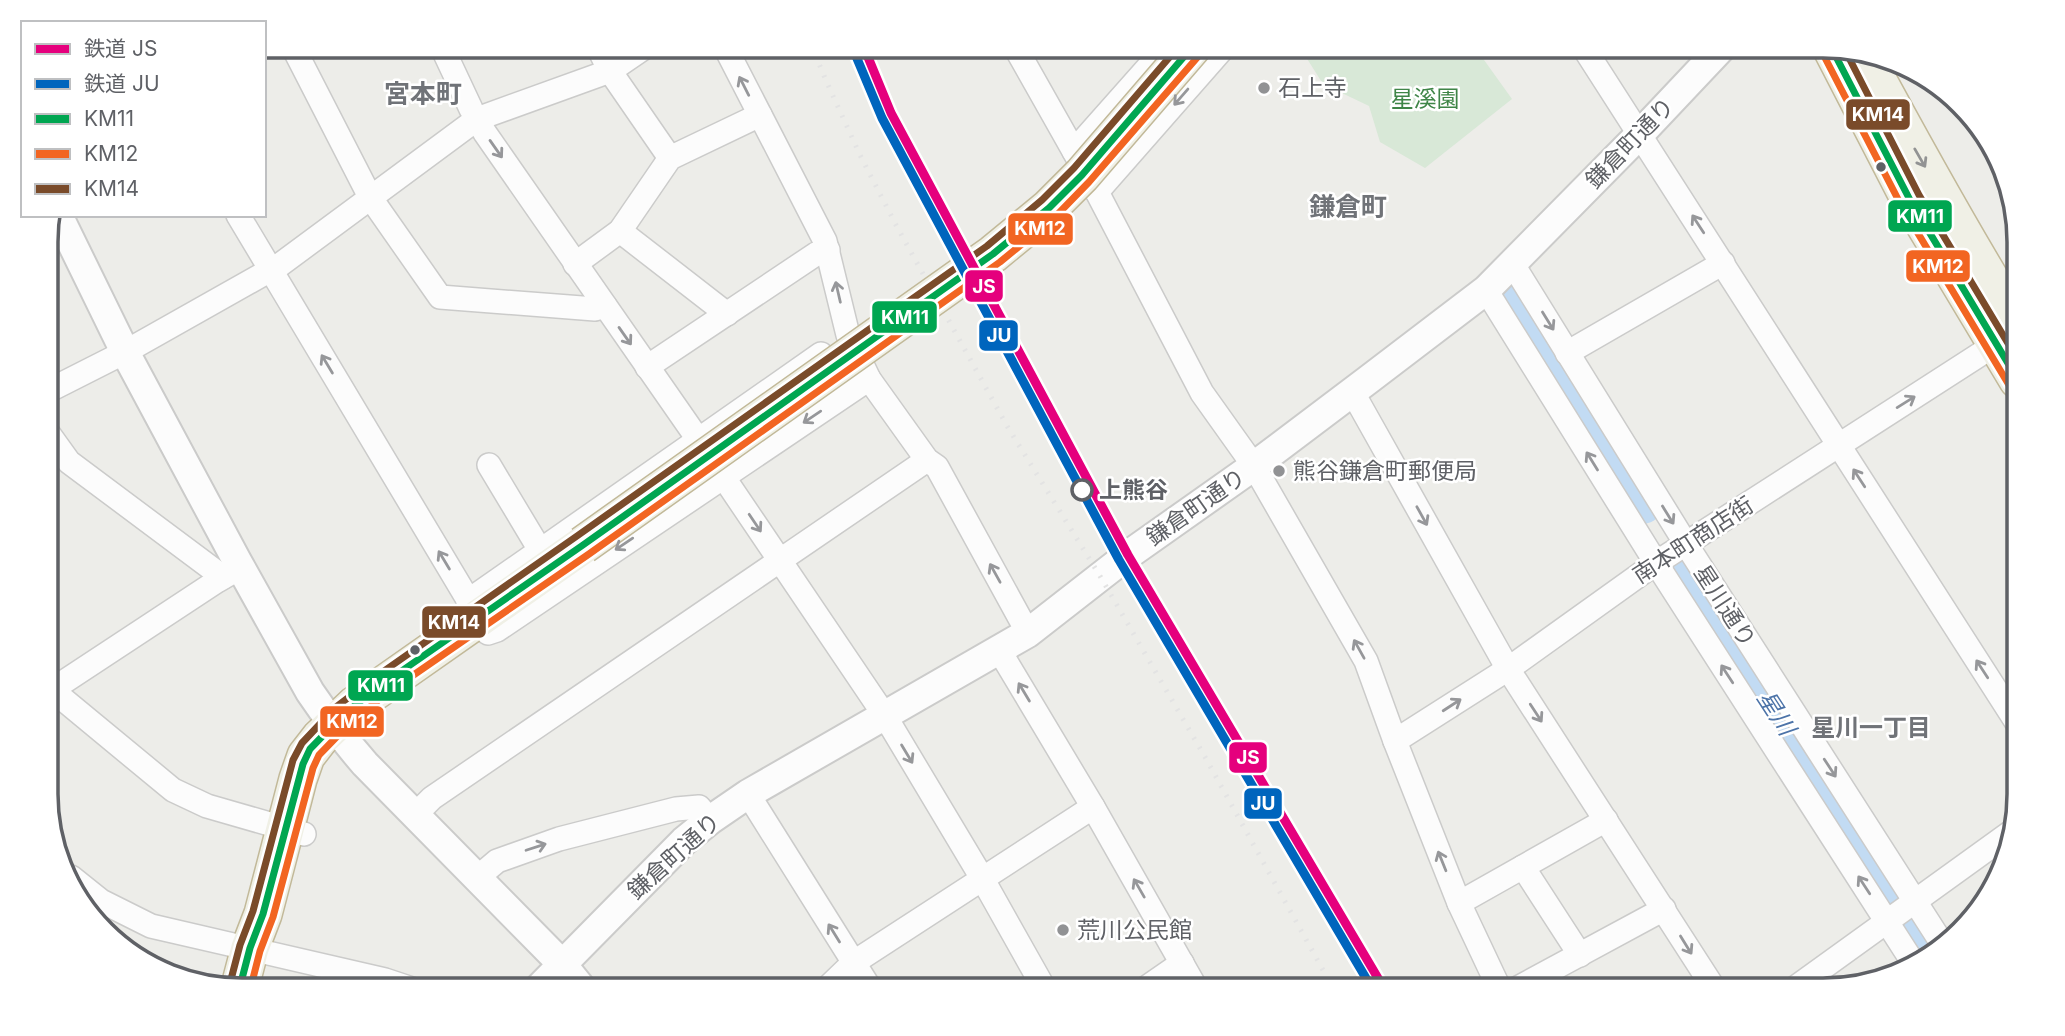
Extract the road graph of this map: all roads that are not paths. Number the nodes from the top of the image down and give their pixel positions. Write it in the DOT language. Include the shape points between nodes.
graph roads {
  1 [pos="298,58"];
  2 [pos="448,58"];
  3 [pos="603,58"];
  4 [pos="630,58"];
  5 [pos="730,58"];
  6 [pos="1021,58"];
  7 [pos="1157,58"];
  8 [pos="1184,58"];
  9 [pos="1215,58"];
  10 [pos="1590,58"];
  11 [pos="1713,58"];
  12 [pos="1837,59"];
  13 [pos="1868,63"];
  14 [pos="610,71"];
  15 [pos="760,115"];
  16 [pos="477,119"];
  17 [pos="1640,134"];
  18 [pos="1074,151"];
  19 [pos="670,158"];
  20 [pos="1097,192"];
  21 [pos="370,197"];
  22 [pos="59,217"];
  23 [pos="239,217"];
  24 [pos="620,231"];
  25 [pos="828,250"];
  26 [pos="1512,263"];
  27 [pos="1723,263"];
  28 [pos="575,264"];
  29 [pos="270,269"];
  30 [pos="1486,290"];
  31 [pos="605,306"];
  32 [pos="727,314"];
  33 [pos="2007,322"];
  34 [pos="2007,327"];
  35 [pos="848,335"];
  36 [pos="2007,335"];
  37 [pos="125,352"];
  38 [pos="1567,353"];
  39 [pos="647,367"];
  40 [pos="869,379"];
  41 [pos="58,386"];
  42 [pos="1353,393"];
  43 [pos="698,439"];
  44 [pos="1837,445"];
  45 [pos="58,447"];
  46 [pos="927,460"];
  47 [pos="489,465"];
  48 [pos="1254,466"];
  49 [pos="723,477"];
  50 [pos="1686,544"];
  51 [pos="540,550"];
  52 [pos="779,559"];
  53 [pos="1656,563"];
  54 [pos="232,572"];
  55 [pos="473,610"];
  56 [pos="1028,633"];
  57 [pos="999,650"];
  58 [pos="1508,669"];
  59 [pos="58,682"];
  60 [pos="58,695"];
  61 [pos="2007,707"];
  62 [pos="885,716"];
  63 [pos="333,726"];
  64 [pos="1395,741"];
  65 [pos="748,794"];
  66 [pos="1093,807"];
  67 [pos="415,815"];
  68 [pos="710,820"];
  69 [pos="1606,820"];
  70 [pos="294,831"];
  71 [pos="2002,839"];
  72 [pos="1523,867"];
  73 [pos="477,878"];
  74 [pos="982,878"];
  75 [pos="1915,901"];
  76 [pos="1458,903"];
  77 [pos="96,906"];
  78 [pos="1664,909"];
  79 [pos="1886,920"];
  80 [pos="1938,938"];
  81 [pos="259,951"];
  82 [pos="1580,955"];
  83 [pos="1909,956"];
  84 [pos="853,963"];
  85 [pos="1182,963"];
  86 [pos="562,964"];
  87 [pos="245,978"];
  88 [pos="259,978"];
  89 [pos="381,978"];
  90 [pos="549,978"];
  91 [pos="573,978"];
  92 [pos="837,978"];
  93 [pos="863,978"];
  94 [pos="1038,978"];
  95 [pos="1160,978"];
  96 [pos="1190,978"];
  97 [pos="1494,978"];
  98 [pos="1537,978"];
  99 [pos="1707,978"];
  100 [pos="1808,978"];
  1 -- 21 [label="street"];
  2 -- 16 [label="street"];
  3 -- 14 [label="street"];
  4 -- 14 [label="street"];
  15 -- 5 [label="street, one-way"];
  6 -- 18 [label="street"];
  7 -- 18 [label="street"];
  8 -- 55 [label="highway, bridge" via="1082,175 993,254 583,545"];
  9 -- 20 [label="street, one-way"];
  10 -- 17 [label="street"];
  11 -- 17 [label="street, 鎌倉町通り"];
  12 -- 34 [label="highway" via="1910,200"];
  13 -- 33 [label="highway, one-way" via="1993,285"];
  14 -- 16 [label="street"];
  14 -- 19 [label="street"];
  15 -- 19 [label="street"];
  15 -- 25 [label="street"];
  16 -- 21 [label="street"];
  16 -- 28 [label="street, one-way"];
  17 -- 26 [label="street, 鎌倉町通り"];
  27 -- 17 [label="street, one-way"];
  18 -- 20 [label="street"];
  19 -- 24 [label="street"];
  20 -- 48 [label="street" via="1202,393"];
  21 -- 29 [label="street"];
  21 -- 31 [label="street" via="440,297 595,309"];
  22 -- 37 [label="street"];
  23 -- 29 [label="street"];
  24 -- 28 [label="street"];
  24 -- 32 [label="street"];
  25 -- 32 [label="street"];
  35 -- 25 [label="street, one-way"];
  26 -- 30 [label="street, 鎌倉町通り"];
  26 -- 38 [label="street, 星川通り, one-way"];
  27 -- 38 [label="street"];
  27 -- 44 [label="street"];
  28 -- 31 [label="street"];
  29 -- 37 [label="street"];
  55 -- 29 [label="street, one-way"];
  30 -- 42 [label="street, 鎌倉町通り"];
  53 -- 30 [label="street, 星川通り, one-way"];
  31 -- 39 [label="street, one-way"];
  32 -- 39 [label="street"];
  35 -- 40 [label="street"];
  35 -- 43 [label="street"];
  44 -- 36 [label="street, 南本町商店街, one-way"];
  37 -- 41 [label="street"];
  37 -- 54 [label="street"];
  38 -- 50 [label="street, 星川通り, one-way"];
  39 -- 43 [label="street"];
  40 -- 46 [label="street"];
  40 -- 49 [label="street, one-way"];
  42 -- 48 [label="street, 鎌倉町通り"];
  42 -- 58 [label="street, one-way"];
  43 -- 49 [label="street"];
  43 -- 51 [label="street"];
  44 -- 50 [label="street, 南本町商店街"];
  61 -- 44 [label="street, one-way"];
  45 -- 54 [label="street" via="69,462"];
  46 -- 52 [label="street"];
  56 -- 46 [label="street, one-way" via="937,467"];
  47 -- 51 [label="street"];
  48 -- 56 [label="street, 鎌倉町通り"];
  64 -- 48 [label="street, one-way" via="1366,661"];
  49 -- 52 [label="street, one-way"];
  49 -- 55 [label="street, one-way" via="494,632 488,633"];
  50 -- 53 [label="street, 南本町商店街"];
  50 -- 75 [label="street, 星川通り, one-way"];
  51 -- 55 [label="street"];
  52 -- 62 [label="street"];
  52 -- 67 [label="street" via="432,798"];
  53 -- 58 [label="street, 南本町商店街"];
  79 -- 53 [label="street, 星川通り, one-way"];
  54 -- 59 [label="street"];
  54 -- 63 [label="street"];
  55 -- 63 [label="highway"];
  56 -- 57 [label="street, 鎌倉町通り"];
  57 -- 62 [label="street, 鎌倉町通り"];
  66 -- 57 [label="street, one-way"];
  64 -- 58 [label="street, 南本町商店街, one-way"];
  58 -- 69 [label="street, one-way"];
  60 -- 70 [label="street" via="173,790 207,806"];
  62 -- 65 [label="street, 鎌倉町通り"];
  62 -- 74 [label="street, one-way"];
  63 -- 67 [label="street"];
  63 -- 70 [label="highway"];
  76 -- 64 [label="street, one-way"];
  65 -- 68 [label="street, 鎌倉町通り"];
  84 -- 65 [label="street, one-way"];
  66 -- 74 [label="street"];
  85 -- 66 [label="street, one-way"];
  67 -- 73 [label="street"];
  73 -- 68 [label="street, one-way" via="497,861 521,852 676,809 699,807"];
  68 -- 86 [label="street, 鎌倉町通り"];
  69 -- 72 [label="street"];
  69 -- 78 [label="street"];
  70 -- 81 [label="highway" via="279,924"];
  71 -- 75 [label="street"];
  72 -- 76 [label="street"];
  72 -- 82 [label="street"];
  73 -- 86 [label="street"];
  74 -- 84 [label="street"];
  74 -- 94 [label="street"];
  75 -- 79 [label="street"];
  75 -- 80 [label="street, 星川通り"];
  76 -- 97 [label="street"];
  77 -- 81 [label="street" via="150,926"];
  78 -- 82 [label="street"];
  78 -- 99 [label="street, one-way"];
  79 -- 83 [label="street, 星川通り"];
  79 -- 100 [label="street"];
  81 -- 87 [label="highway"];
  81 -- 88 [label="highway"];
  81 -- 89 [label="street"];
  82 -- 98 [label="street"];
  84 -- 92 [label="street"];
  84 -- 93 [label="street"];
  85 -- 95 [label="street"];
  85 -- 96 [label="street"];
  86 -- 90 [label="street, 鎌倉町通り"];
  86 -- 91 [label="street"];
}
